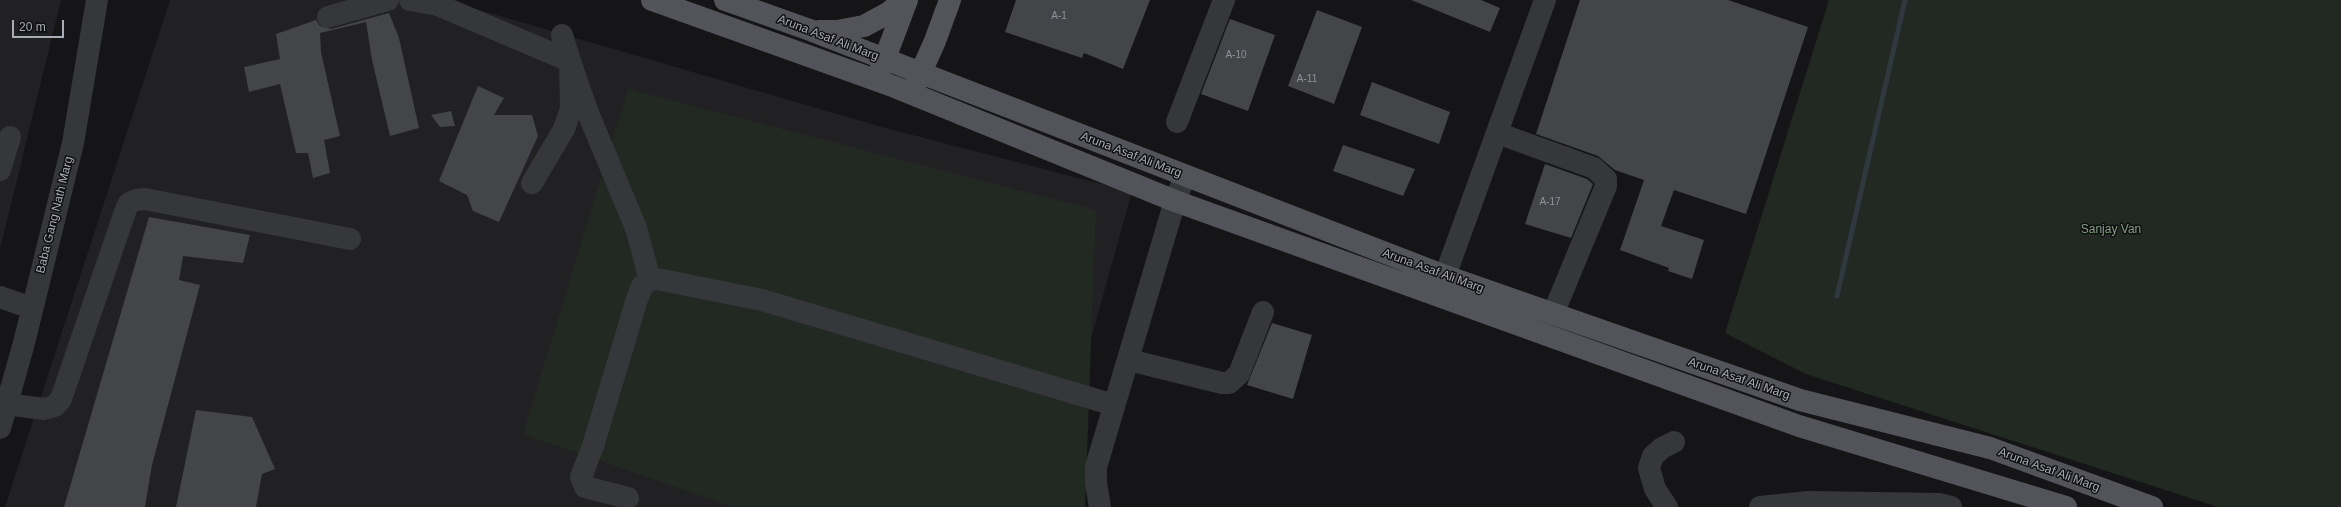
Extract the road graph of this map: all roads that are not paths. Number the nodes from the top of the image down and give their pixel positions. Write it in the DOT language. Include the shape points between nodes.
graph roads {
  1 [pos="84,0"];
  2 [pos="97,0"];
  3 [pos="388,0"];
  4 [pos="410,0"];
  5 [pos="652,0"];
  6 [pos="725,0"];
  7 [pos="904,0"];
  8 [pos="907,0"];
  9 [pos="950,0"];
  10 [pos="1224,0"];
  11 [pos="1545,0"];
  12 [pos="328,17"];
  13 [pos="810,30"];
  14 [pos="562,35"];
  15 [pos="884,60"];
  16 [pos="570,61"];
  17 [pos="919,74"];
  18 [pos="876,81"];
  19 [pos="911,94"];
  20 [pos="1177,122"];
  21 [pos="1497,133"];
  22 [pos="10,137"];
  23 [pos="0,170"];
  24 [pos="1185,176"];
  25 [pos="532,183"];
  26 [pos="1175,201"];
  27 [pos="350,239"];
  28 [pos="33,276"];
  29 [pos="1445,276"];
  30 [pos="650,280"];
  31 [pos="0,297"];
  32 [pos="20,304"];
  33 [pos="1263,312"];
  34 [pos="1553,314"];
  35 [pos="1129,360"];
  36 [pos="0,379"];
  37 [pos="6,404"];
  38 [pos="1114,405"];
  39 [pos="0,428"];
  40 [pos="1674,442"];
  41 [pos="628,498"];
  42 [pos="1100,507"];
  43 [pos="1667,507"];
  44 [pos="1760,507"];
  45 [pos="1951,507"];
  46 [pos="2066,507"];
  47 [pos="2152,507"];
  1 -- 28 [label="street, Baba Gang Nath Marg"];
  2 -- 28 [label="street, Baba Gang Nath Marg" via="73,143"];
  3 -- 12 [label="street"];
  4 -- 16 [label="street" via="438,5"];
  5 -- 18 [label="main road, Aruna Asaf Ali Marg"];
  6 -- 13 [label="main road, Aruna Asaf Ali Marg"];
  7 -- 13 [label="main road" via="888,13 864,26 837,31"];
  8 -- 15 [label="main road"];
  9 -- 17 [label="main road" via="935,41"];
  10 -- 20 [label="street"];
  11 -- 21 [label="street"];
  13 -- 15 [label="main road, Aruna Asaf Ali Marg"];
  14 -- 16 [label="street"];
  15 -- 17 [label="main road, Aruna Asaf Ali Marg"];
  15 -- 18 [label="main road"];
  16 -- 25 [label="street" via="569,118"];
  16 -- 30 [label="street" via="588,113 636,228"];
  17 -- 19 [label="main road"];
  17 -- 24 [label="main road, Aruna Asaf Ali Marg"];
  18 -- 19 [label="main road, Aruna Asaf Ali Marg"];
  19 -- 26 [label="main road, Aruna Asaf Ali Marg"];
  21 -- 29 [label="street"];
  21 -- 34 [label="street" via="1594,168 1606,179 1606,186"];
  22 -- 23 [label="street"];
  24 -- 26 [label="street"];
  24 -- 29 [label="main road, Aruna Asaf Ali Marg"];
  26 -- 35 [label="street"];
  26 -- 46 [label="main road, Aruna Asaf Ali Marg" via="1799,426"];
  27 -- 37 [label="street" via="145,199 129,203 61,399 55,406 44,409"];
  28 -- 32 [label="street, Baba Gang Nath Marg"];
  28 -- 37 [label="street, Baba Gang Nath Marg"];
  29 -- 34 [label="main road, Aruna Asaf Ali Marg"];
  30 -- 38 [label="street" via="657,279 762,300"];
  30 -- 41 [label="street" via="642,286 637,299 593,446 581,477 585,487"];
  31 -- 32 [label="street"];
  32 -- 36 [label="street, Baba Gang Nath Marg"];
  33 -- 35 [label="street" via="1239,374 1229,383"];
  34 -- 47 [label="main road, Aruna Asaf Ali Marg" via="1800,400 1990,448"];
  35 -- 38 [label="street"];
  37 -- 39 [label="street, Baba Gang Nath Marg"];
  38 -- 42 [label="street" via="1096,467"];
  40 -- 43 [label="street" via="1653,456 1649,468 1655,489"];
  44 -- 45 [label="street" via="1808,502 1939,504"];
}
